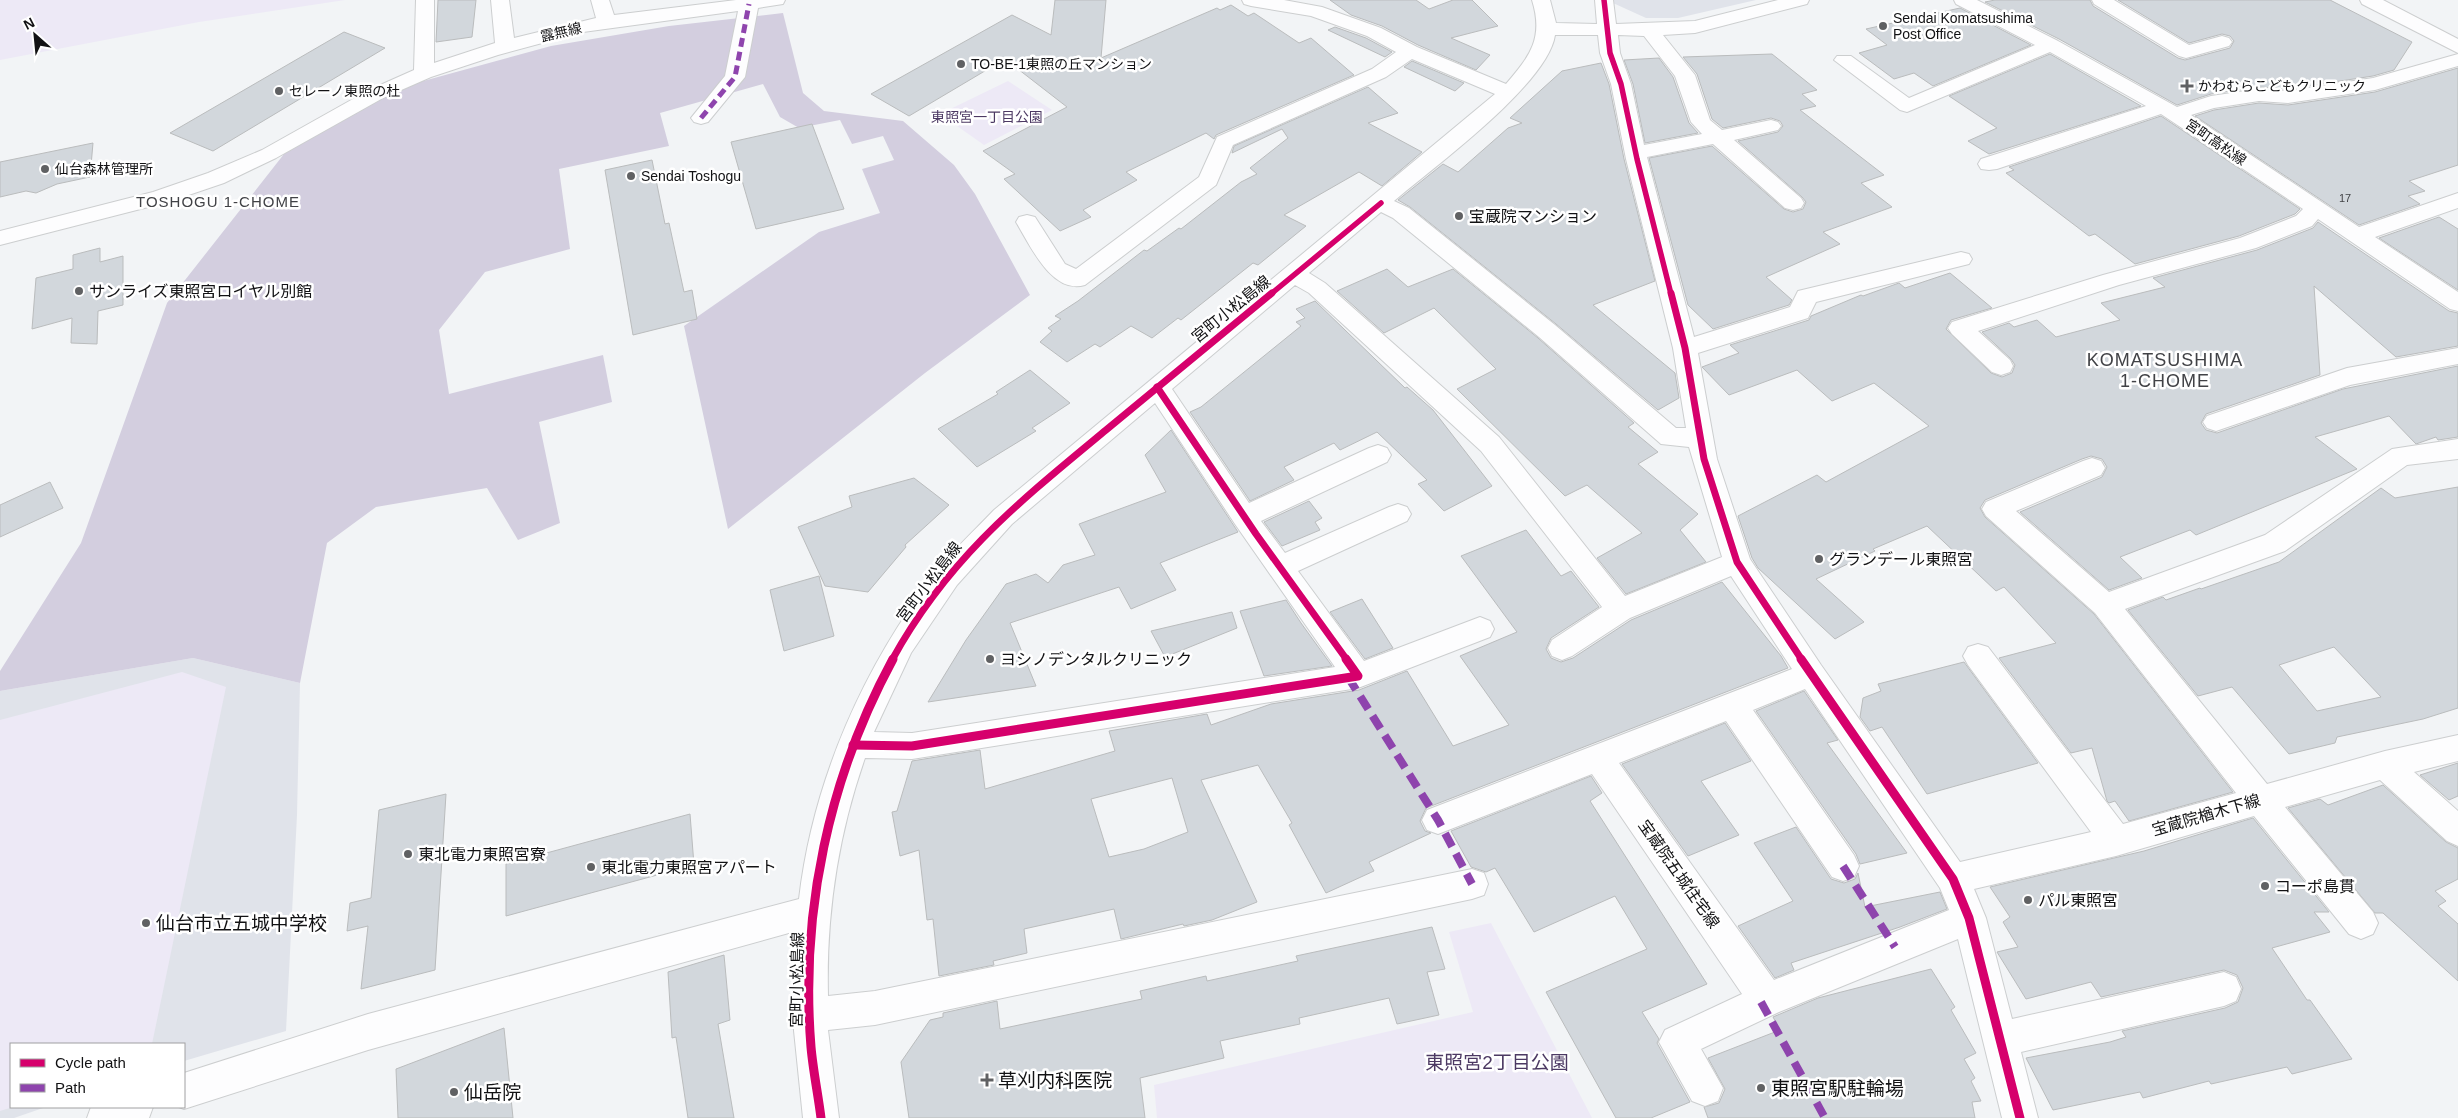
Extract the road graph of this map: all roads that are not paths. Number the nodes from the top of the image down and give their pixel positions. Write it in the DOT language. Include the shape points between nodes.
graph roads {
  1 [pos="424,0"];
  2 [pos="500,0"];
  3 [pos="600,0"];
  4 [pos="775,0"];
  5 [pos="1251,0"];
  6 [pos="1541,0"];
  7 [pos="1604,0"];
  8 [pos="1800,0"];
  9 [pos="1963,0"];
  10 [pos="2101,0"];
  11 [pos="2369,0"];
  12 [pos="749,4"];
  13 [pos="606,22"];
  14 [pos="1547,29"];
  15 [pos="1609,30"];
  16 [pos="1649,30"];
  17 [pos="2222,42"];
  18 [pos="505,45"];
  19 [pos="2051,45"];
  20 [pos="2458,47"];
  21 [pos="1410,51"];
  22 [pos="1844,60"];
  23 [pos="2458,60"];
  24 [pos="424,73"];
  25 [pos="1510,93"];
  26 [pos="2169,110"];
  27 [pos="701,118"];
  28 [pos="1772,126"];
  29 [pos="1717,138"];
  30 [pos="1636,153"];
  31 [pos="1989,164"];
  32 [pos="2458,200"];
  33 [pos="1382,203"];
  34 [pos="1793,203"];
  35 [pos="2316,208"];
  36 [pos="1027,222"];
  37 [pos="2358,235"];
  38 [pos="0,238"];
  39 [pos="1961,259"];
  40 [pos="1295,275"];
  41 [pos="2458,303"];
  42 [pos="1685,348"];
  43 [pos="2458,356"];
  44 [pos="2001,366"];
  45 [pos="1157,387"];
  46 [pos="2216,422"];
  47 [pos="1700,438"];
  48 [pos="2458,449"];
  49 [pos="1378,455"];
  50 [pos="2092,468"];
  51 [pos="1398,514"];
  52 [pos="1244,517"];
  53 [pos="1737,562"];
  54 [pos="1279,566"];
  55 [pos="2105,605"];
  56 [pos="1620,610"];
  57 [pos="1480,629"];
  58 [pos="1562,648"];
  59 [pos="1978,656"];
  60 [pos="1811,674"];
  61 [pos="1358,676"];
  62 [pos="1732,705"];
  63 [pos="853,745"];
  64 [pos="2458,748"];
  65 [pos="1598,758"];
  66 [pos="2384,765"];
  67 [pos="2260,800"];
  68 [pos="1438,820"];
  69 [pos="2458,831"];
  70 [pos="2116,841"];
  71 [pos="1843,866"];
  72 [pos="1953,879"];
  73 [pos="1472,884"];
  74 [pos="812,910"];
  75 [pos="1969,918"];
  76 [pos="2361,923"];
  77 [pos="2224,989"];
  78 [pos="1764,1001"];
  79 [pos="808,1014"];
  80 [pos="1999,1040"];
  81 [pos="1705,1088"];
  82 [pos="185,1091"];
  83 [pos="132,1108"];
  84 [pos="105,1118"];
  85 [pos="821,1118"];
  86 [pos="2020,1118"];
  1 -- 24 [label="street"];
  2 -- 18 [label="street"];
  3 -- 13 [label="street"];
  4 -- 12 [label="street, 露無線"];
  5 -- 21 [label="street" via="1315,11 1374,32"];
  6 -- 14 [label="street, 宮町小松島線"];
  7 -- 15 [label="street"];
  8 -- 16 [label="street" via="1695,26"];
  9 -- 19 [label="street, 宮町高松線"];
  10 -- 17 [label="street" via="2186,52"];
  11 -- 20 [label="street"];
  12 -- 13 [label="street, 露無線"];
  12 -- 27 [label="street" via="735,77"];
  13 -- 18 [label="street, 露無線"];
  14 -- 15 [label="street"];
  14 -- 25 [label="street, 宮町小松島線" via="1541,54"];
  15 -- 16 [label="street"];
  15 -- 30 [label="street" via="1610,52 1621,84"];
  16 -- 29 [label="street" via="1685,75 1701,122"];
  18 -- 24 [label="street, 露無線"];
  19 -- 22 [label="street" via="1907,106"];
  19 -- 26 [label="street, 宮町高松線"];
  21 -- 25 [label="street"];
  21 -- 36 [label="street" via="1380,73 1224,141 1208,180 1077,280 1057,269"];
  23 -- 26 [label="street" via="2375,84 2288,97 2259,95"];
  24 -- 38 [label="street, 露無線" via="376,94 269,154 216,178 160,197"];
  25 -- 33 [label="street, 宮町小松島線"];
  26 -- 31 [label="street"];
  26 -- 35 [label="street, 宮町高松線"];
  28 -- 29 [label="street"];
  29 -- 30 [label="street"];
  29 -- 34 [label="street"];
  30 -- 42 [label="street"];
  32 -- 37 [label="street"];
  33 -- 40 [label="street, 宮町小松島線"];
  33 -- 47 [label="street" via="1401,213 1539,325 1670,437"];
  35 -- 37 [label="street, 宮町高松線"];
  35 -- 44 [label="street" via="2304,221 2248,243 2111,280 1960,328"];
  37 -- 41 [label="street, 宮町高松線"];
  39 -- 42 [label="street" via="1806,297 1800,312"];
  40 -- 45 [label="street, 宮町小松島線"];
  40 -- 56 [label="street" via="1317,288 1490,444"];
  42 -- 47 [label="street"];
  43 -- 46 [label="street" via="2348,377"];
  45 -- 52 [label="street"];
  45 -- 63 [label="street, 宮町小松島線" via="1003,517 948,575 901,642 873,696"];
  47 -- 53 [label="street"];
  48 -- 55 [label="street" via="2402,456 2274,543"];
  49 -- 52 [label="street"];
  50 -- 55 [label="street" via="1995,509"];
  51 -- 54 [label="street"];
  52 -- 54 [label="street"];
  53 -- 56 [label="street"];
  53 -- 60 [label="street"];
  54 -- 61 [label="street"];
  55 -- 67 [label="street"];
  56 -- 58 [label="street"];
  57 -- 61 [label="street"];
  59 -- 70 [label="street"];
  60 -- 62 [label="street"];
  60 -- 72 [label="street"];
  61 -- 63 [label="street" via="912,746"];
  62 -- 65 [label="street"];
  62 -- 71 [label="street"];
  63 -- 74 [label="street, 宮町小松島線" via="840,780 821,854"];
  64 -- 66 [label="street, 宝蔵院楢木下線"];
  65 -- 68 [label="street"];
  65 -- 78 [label="street, 宝蔵院五城住宅線"];
  66 -- 67 [label="street, 宝蔵院楢木下線"];
  66 -- 69 [label="street"];
  67 -- 70 [label="street, 宝蔵院楢木下線"];
  67 -- 76 [label="street"];
  70 -- 72 [label="street, 宝蔵院楢木下線"];
  72 -- 75 [label="street"];
  73 -- 79 [label="street" via="875,1008"];
  74 -- 79 [label="street, 宮町小松島線"];
  74 -- 82 [label="street" via="368,1032"];
  75 -- 78 [label="street"];
  75 -- 80 [label="street"];
  77 -- 80 [label="street"];
  78 -- 81 [label="street" via="1677,1042"];
  79 -- 85 [label="street, 宮町小松島線"];
  80 -- 86 [label="street"];
  83 -- 84 [label="street"];
}
